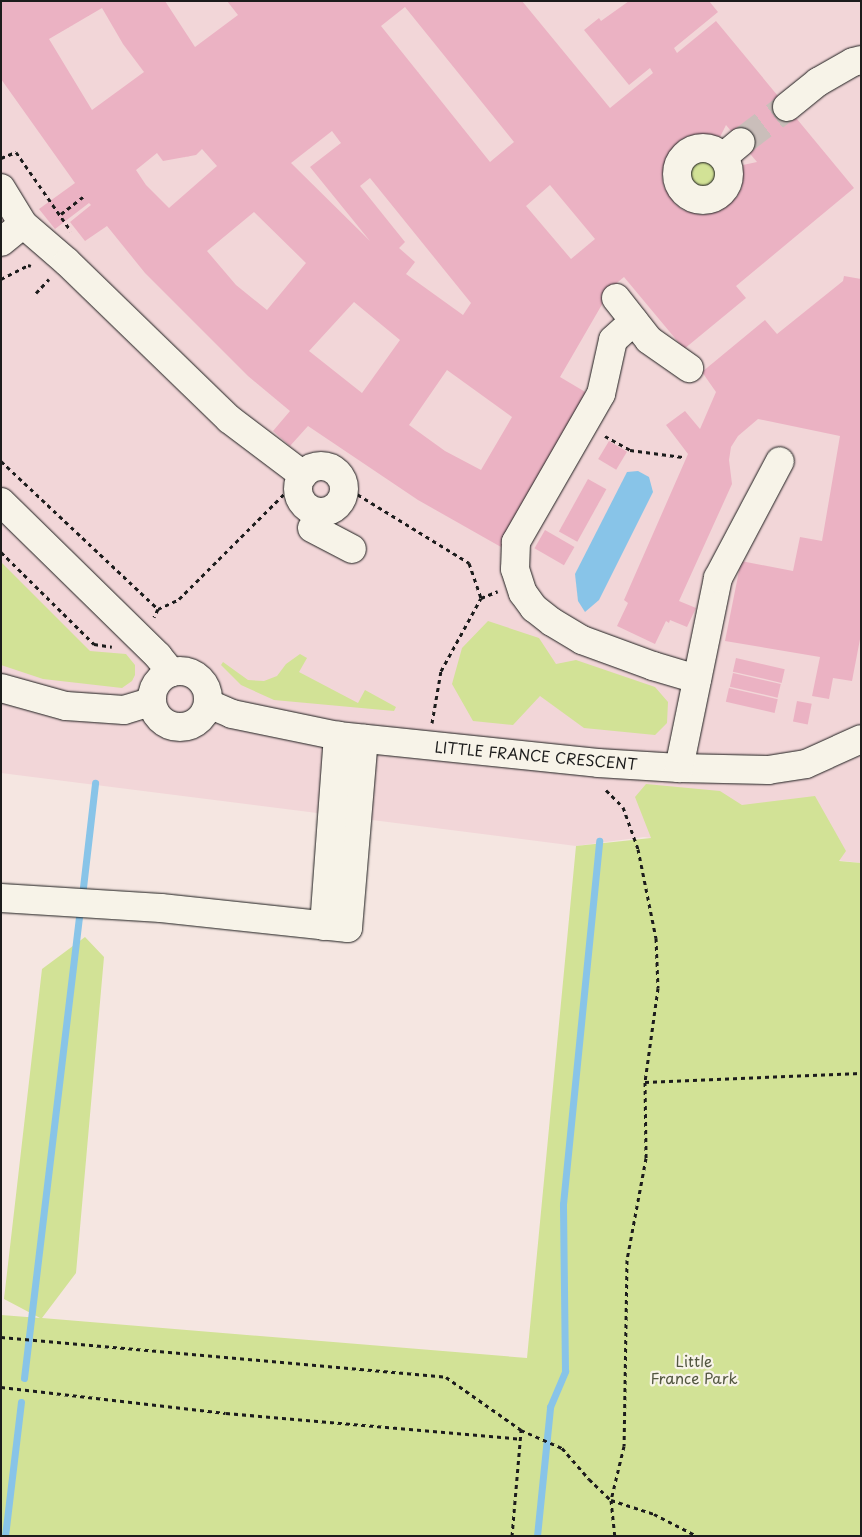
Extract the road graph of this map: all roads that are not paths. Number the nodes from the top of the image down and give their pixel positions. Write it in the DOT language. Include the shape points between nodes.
graph roads {
  1 [pos="861,60"];
  2 [pos="787,107"];
  3 [pos="1,188"];
  4 [pos="23,224"];
  5 [pos="1,242"];
  6 [pos="616,298"];
  7 [pos="634,321"];
  8 [pos="689,368"];
  9 [pos="780,461"];
  10 [pos="303,475"];
  11 [pos="1,502"];
  12 [pos="312,528"];
  13 [pos="352,549"];
  14 [pos="171,672"];
  15 [pos="697,679"];
  16 [pos="1,688"];
  17 [pos="151,702"];
  18 [pos="209,704"];
  19 [pos="338,736"];
  20 [pos="861,738"];
  21 [pos="364,739"];
  22 [pos="679,768"];
  23 [pos="1,898"];
  24 [pos="336,927"];
  1 -- 2 [label="lane" via="818,82"];
  3 -- 4 [label="lane"];
  4 -- 5 [label="lane"];
  4 -- 10 [label="lane" via="67,262 229,419"];
  6 -- 7 [label="lane"];
  7 -- 8 [label="lane" via="649,340"];
  7 -- 15 [label="lane" via="613,340 601,394 516,542 515,569 523,593 534,608 552,622 582,640"];
  9 -- 15 [label="lane" via="718,578"];
  10 -- 10 [label="lane" via="298,486 301,499 311,509 332,509 342,499 344,486 337,472 316,466"];
  11 -- 14 [label="lane"];
  12 -- 13 [label="lane"];
  14 -- 17 [label="lane" via="162,676 154,688"];
  14 -- 18 [label="lane" via="188,672 200,678 207,690"];
  15 -- 22 [label="lane"];
  16 -- 17 [label="lane" via="66,706 124,710"];
  17 -- 18 [label="lane" via="156,714 166,724 179,727 192,724 203,716"];
  18 -- 19 [label="lane, LITTLE FRANCE CRESCENT" via="232,714"];
  19 -- 21 [label="lane, LITTLE FRANCE CRESCENT"];
  19 -- 24 [label="lane"];
  20 -- 22 [label="lane, LITTLE FRANCE CRESCENT" via="806,764 768,770"];
  21 -- 22 [label="lane, LITTLE FRANCE CRESCENT"];
  21 -- 24 [label="lane"];
  23 -- 24 [label="lane" via="170,909"];
}
